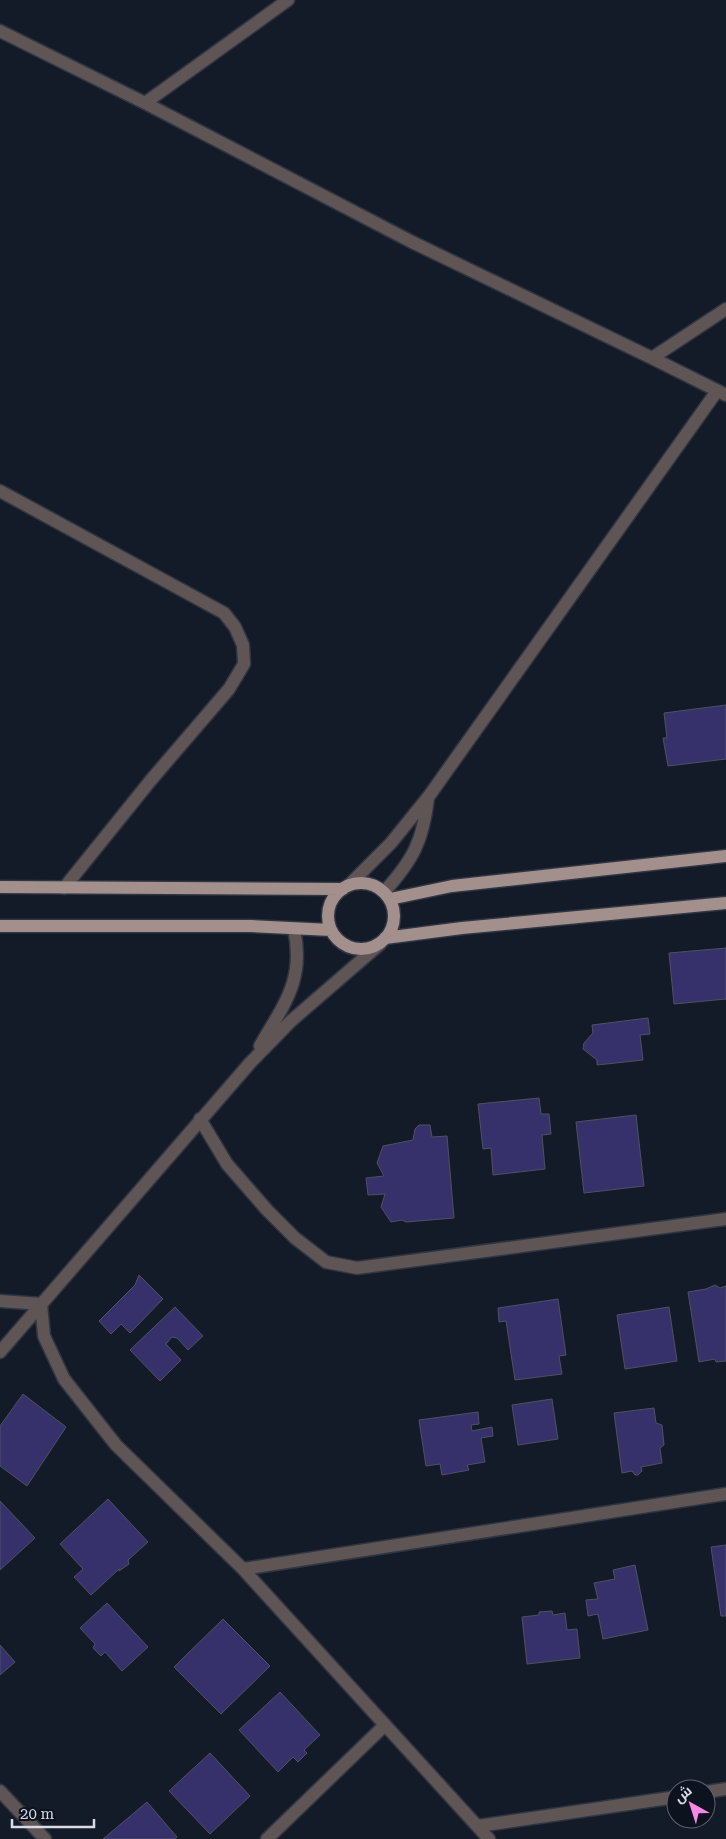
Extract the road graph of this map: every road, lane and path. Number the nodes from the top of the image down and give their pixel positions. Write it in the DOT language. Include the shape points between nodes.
graph roads {
  1 [pos="288,0"];
  2 [pos="0,31"];
  3 [pos="145,103"];
  4 [pos="726,310"];
  5 [pos="652,358"];
  6 [pos="722,393"];
  7 [pos="0,491"];
  8 [pos="428,796"];
  9 [pos="726,856"];
  10 [pos="0,887"];
  11 [pos="346,887"];
  12 [pos="64,888"];
  13 [pos="387,896"];
  14 [pos="726,903"];
  15 [pos="0,926"];
  16 [pos="294,929"];
  17 [pos="331,930"];
  18 [pos="382,941"];
  19 [pos="250,1063"];
  20 [pos="200,1119"];
  21 [pos="726,1219"];
  22 [pos="0,1301"];
  23 [pos="41,1304"];
  24 [pos="0,1352"];
  25 [pos="726,1494"];
  26 [pos="243,1569"];
  27 [pos="385,1725"];
  28 [pos="0,1791"];
  29 [pos="666,1798"];
  30 [pos="478,1826"];
  31 [pos="45,1839"];
  32 [pos="267,1839"];
  33 [pos="490,1839"];
  1 -- 3 [label="street"];
  2 -- 3 [label="street"];
  3 -- 5 [label="street" via="412,242"];
  4 -- 5 [label="street"];
  5 -- 6 [label="street"];
  6 -- 8 [label="street"];
  7 -- 12 [label="street" via="224,613 244,646 244,664 229,689"];
  8 -- 11 [label="street" via="391,843"];
  8 -- 13 [label="street" via="425,822 416,848"];
  9 -- 13 [label="main road"];
  10 -- 12 [label="main road"];
  11 -- 12 [label="main road"];
  11 -- 13 [label="main road" via="361,883 373,885"];
  11 -- 17 [label="main road" via="331,903 328,912"];
  13 -- 18 [label="main road" via="393,907 393,924"];
  14 -- 18 [label="main road" via="462,928"];
  15 -- 16 [label="main road" via="250,926"];
  16 -- 17 [label="main road"];
  16 -- 19 [label="street" via="298,947 294,983"];
  17 -- 18 [label="main road" via="347,946 363,948"];
  18 -- 19 [label="street" via="291,1021"];
  19 -- 20 [label="street"];
  20 -- 21 [label="street" via="227,1164 295,1238 326,1262 357,1268"];
  20 -- 23 [label="street"];
  22 -- 23 [label="street"];
  23 -- 24 [label="street"];
  23 -- 26 [label="street" via="44,1336 64,1379 116,1445"];
  25 -- 26 [label="street"];
  26 -- 27 [label="street"];
  27 -- 30 [label="street"];
  27 -- 32 [label="street"];
  28 -- 31 [label="street"];
  29 -- 30 [label="street"];
  30 -- 33 [label="street"];
}
